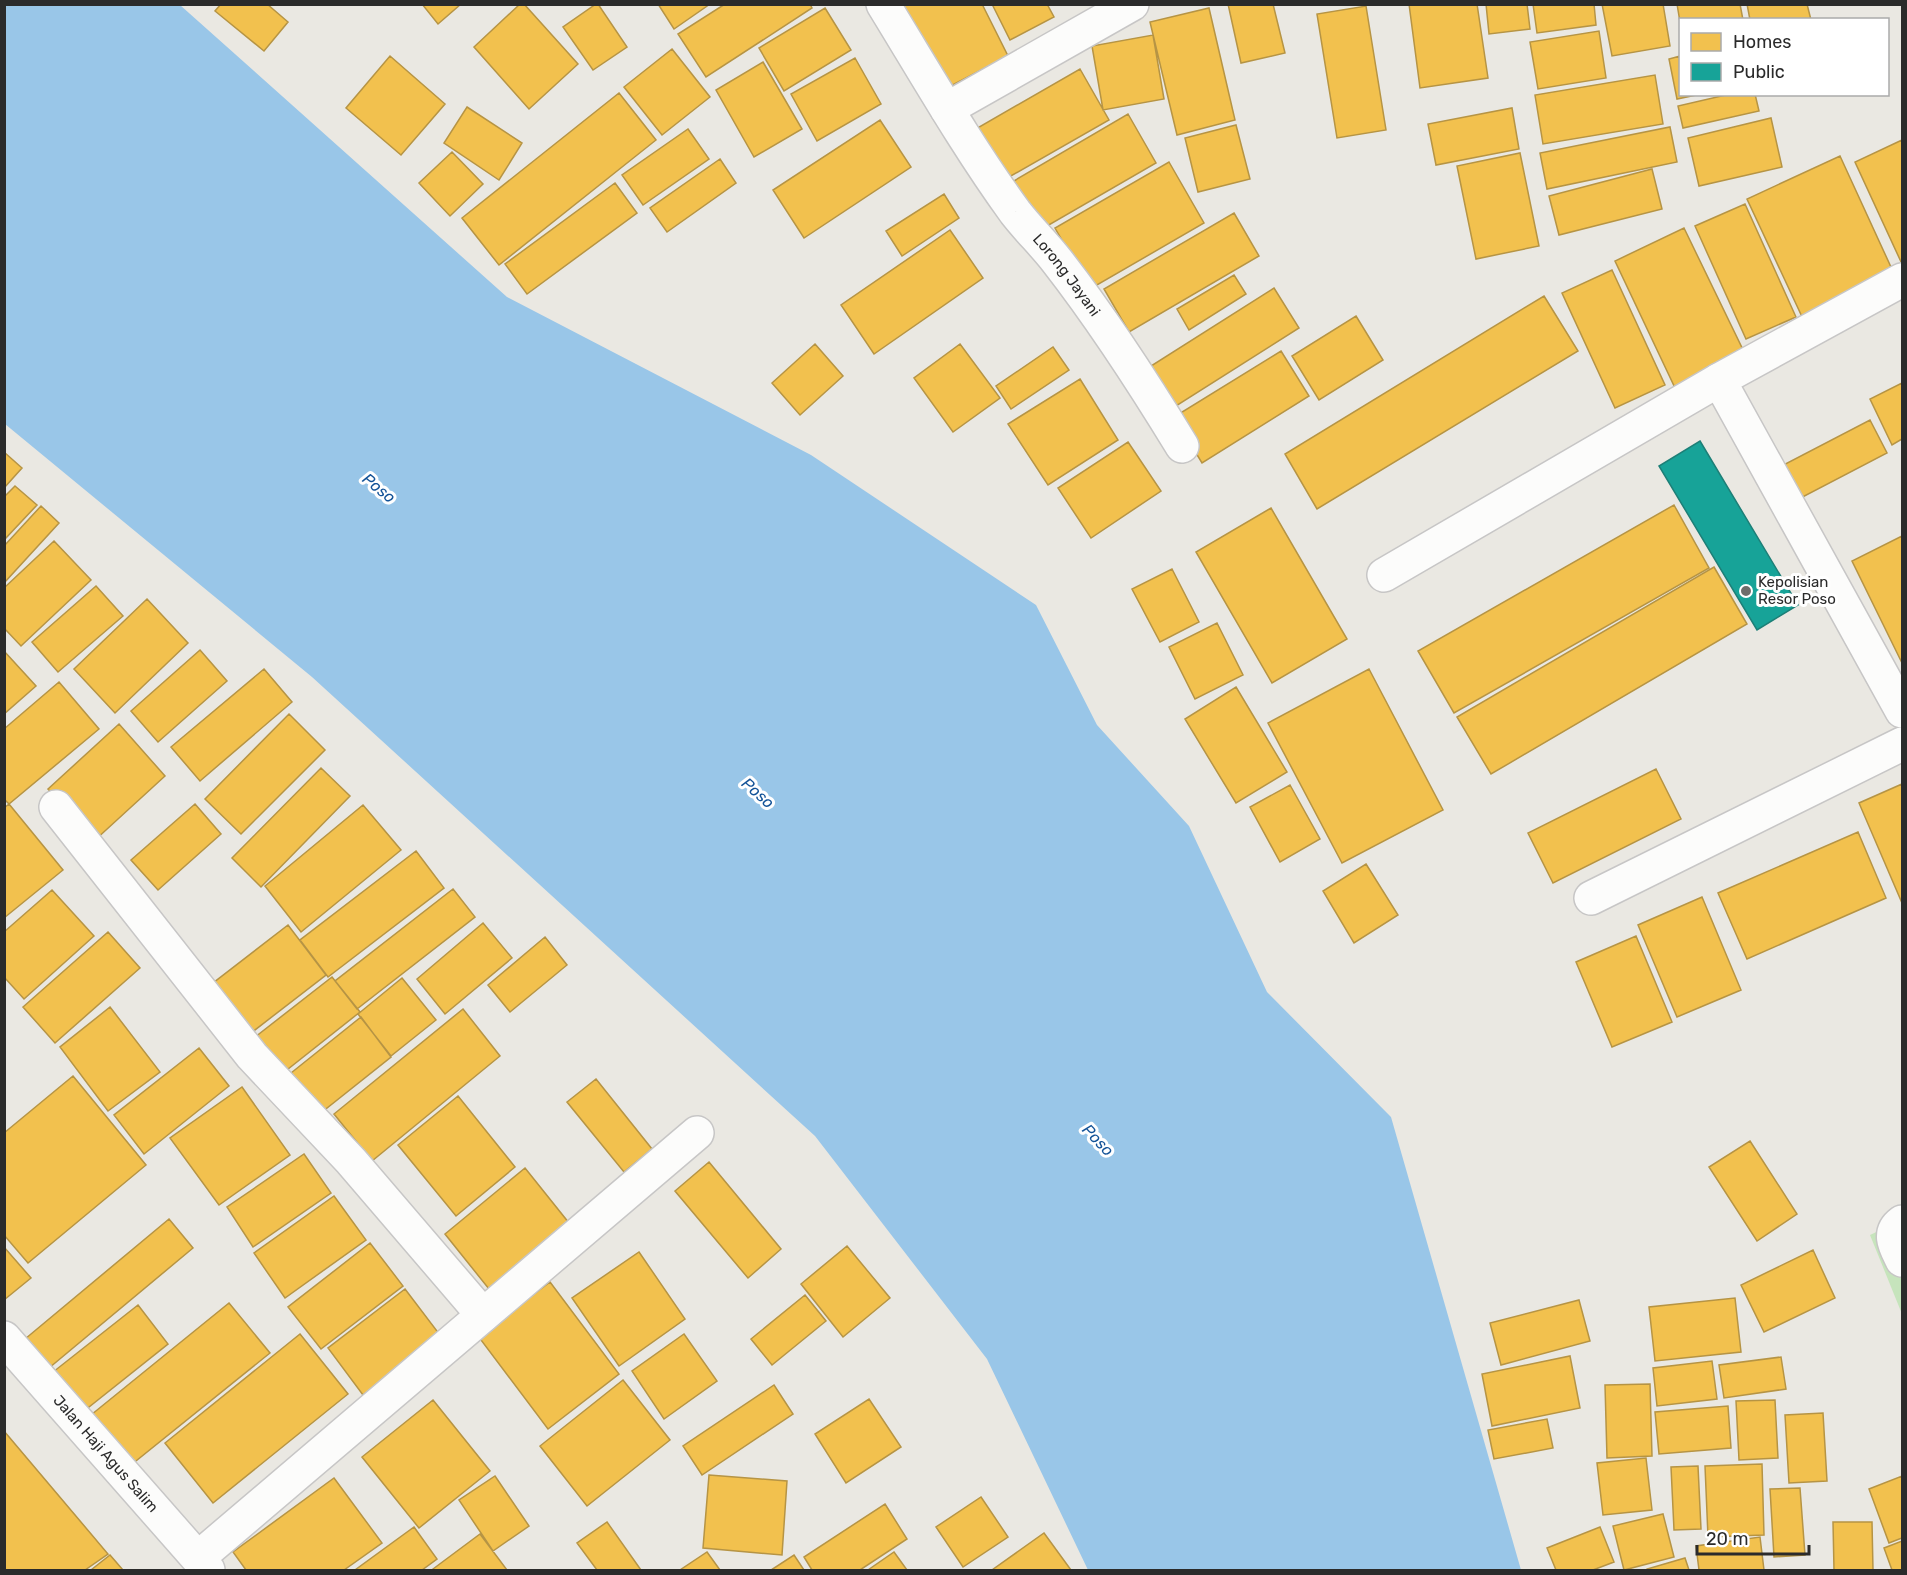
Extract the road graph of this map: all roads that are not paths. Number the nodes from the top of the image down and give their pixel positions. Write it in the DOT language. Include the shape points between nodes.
graph roads {
  1 [pos="883,4"];
  2 [pos="1132,4"];
  3 [pos="947,109"];
  4 [pos="1902,280"];
  5 [pos="1719,380"];
  6 [pos="1182,446"];
  7 [pos="1384,575"];
  8 [pos="1902,711"];
  9 [pos="1902,744"];
  10 [pos="56,807"];
  11 [pos="1592,898"];
  12 [pos="697,1133"];
  13 [pos="1902,1222"];
  14 [pos="1902,1260"];
  15 [pos="483,1315"];
  16 [pos="4,1338"];
  17 [pos="203,1564"];
  1 -- 3 [label="street, Lorong Jayani"];
  2 -- 3 [label="street"];
  3 -- 6 [label="street, Lorong Jayani" via="1016,213 1106,328"];
  4 -- 5 [label="street"];
  5 -- 7 [label="street"];
  5 -- 8 [label="street"];
  9 -- 11 [label="street"];
  10 -- 15 [label="street" via="252,1056 351,1161"];
  12 -- 15 [label="street"];
  13 -- 14 [label="street" via="1893,1232 1893,1240"];
  15 -- 17 [label="street"];
  16 -- 17 [label="street, Jalan Haji Agus Salim"];
}
